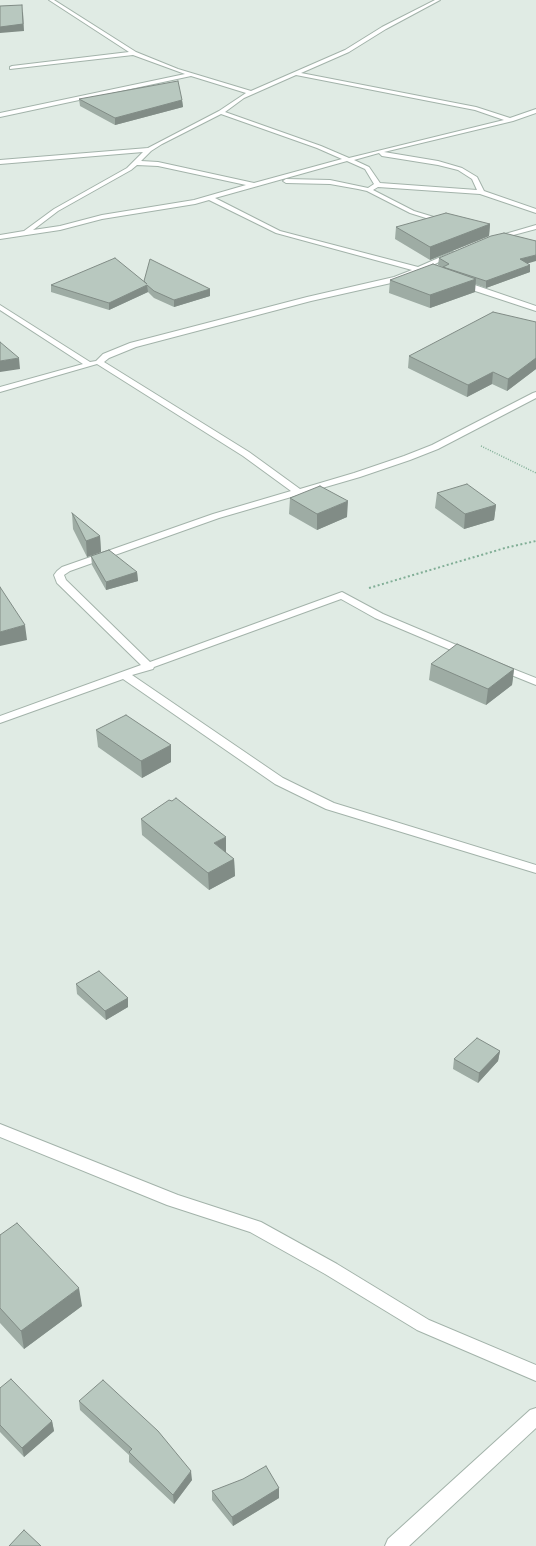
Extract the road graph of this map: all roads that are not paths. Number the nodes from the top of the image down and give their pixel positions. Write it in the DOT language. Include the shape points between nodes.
graph roads {
  1 [pos="51,0"];
  2 [pos="438,0"];
  3 [pos="134,53"];
  4 [pos="12,68"];
  5 [pos="294,73"];
  6 [pos="191,75"];
  7 [pos="251,93"];
  8 [pos="536,111"];
  9 [pos="221,112"];
  10 [pos="0,115"];
  11 [pos="511,120"];
  12 [pos="149,150"];
  13 [pos="377,154"];
  14 [pos="350,160"];
  15 [pos="0,162"];
  16 [pos="137,163"];
  17 [pos="270,181"];
  18 [pos="257,185"];
  19 [pos="377,185"];
  20 [pos="369,190"];
  21 [pos="481,192"];
  22 [pos="210,198"];
  23 [pos="536,211"];
  24 [pos="449,223"];
  25 [pos="536,227"];
  26 [pos="489,232"];
  27 [pos="24,233"];
  28 [pos="502,235"];
  29 [pos="0,237"];
  30 [pos="516,238"];
  31 [pos="481,242"];
  32 [pos="461,250"];
  33 [pos="419,269"];
  34 [pos="433,273"];
  35 [pos="455,281"];
  36 [pos="0,307"];
  37 [pos="536,309"];
  38 [pos="99,362"];
  39 [pos="90,364"];
  40 [pos="0,390"];
  41 [pos="536,395"];
  42 [pos="298,492"];
  43 [pos="149,667"];
  44 [pos="124,675"];
  45 [pos="536,682"];
  46 [pos="0,720"];
  47 [pos="536,869"];
  48 [pos="0,1130"];
  49 [pos="536,1373"];
  50 [pos="536,1416"];
  51 [pos="395,1546"];
  1 -- 3 [label="street"];
  2 -- 5 [label="street" via="347,51"];
  3 -- 4 [label="street"];
  3 -- 6 [label="street"];
  5 -- 7 [label="street"];
  5 -- 11 [label="street" via="476,109"];
  6 -- 7 [label="street"];
  6 -- 10 [label="street"];
  7 -- 9 [label="street"];
  8 -- 11 [label="street"];
  9 -- 12 [label="street"];
  9 -- 14 [label="street"];
  11 -- 13 [label="street"];
  12 -- 15 [label="street"];
  12 -- 16 [label="street"];
  13 -- 14 [label="street"];
  13 -- 21 [label="street" via="460,169 475,178"];
  14 -- 17 [label="street"];
  14 -- 19 [label="street" via="367,168"];
  16 -- 18 [label="street" via="158,164"];
  16 -- 27 [label="street" via="56,210"];
  17 -- 18 [label="street"];
  17 -- 20 [label="street" via="330,182"];
  18 -- 22 [label="street"];
  19 -- 20 [label="street"];
  19 -- 21 [label="street"];
  20 -- 24 [label="street" via="412,212"];
  21 -- 23 [label="street"];
  22 -- 27 [label="street"];
  22 -- 33 [label="street" via="291,236"];
  25 -- 28 [label="street"];
  26 -- 28 [label="street"];
  27 -- 29 [label="street"];
  28 -- 30 [label="street"];
  28 -- 31 [label="street"];
  32 -- 33 [label="street"];
  33 -- 34 [label="street"];
  33 -- 38 [label="street" via="373,286 310,299 133,345 106,356"];
  35 -- 37 [label="street"];
  36 -- 39 [label="street"];
  38 -- 39 [label="street"];
  38 -- 42 [label="street" via="246,454"];
  39 -- 40 [label="street"];
  41 -- 42 [label="street" via="459,436 407,458"];
  42 -- 43 [label="street" via="216,516 66,569 61,573 61,581"];
  43 -- 44 [label="street"];
  43 -- 45 [label="street" via="342,595 379,616"];
  44 -- 46 [label="street"];
  44 -- 47 [label="street" via="279,781 330,806"];
  48 -- 49 [label="street" via="173,1200 255,1227 331,1268 423,1325"];
  50 -- 51 [label="street"];
}
